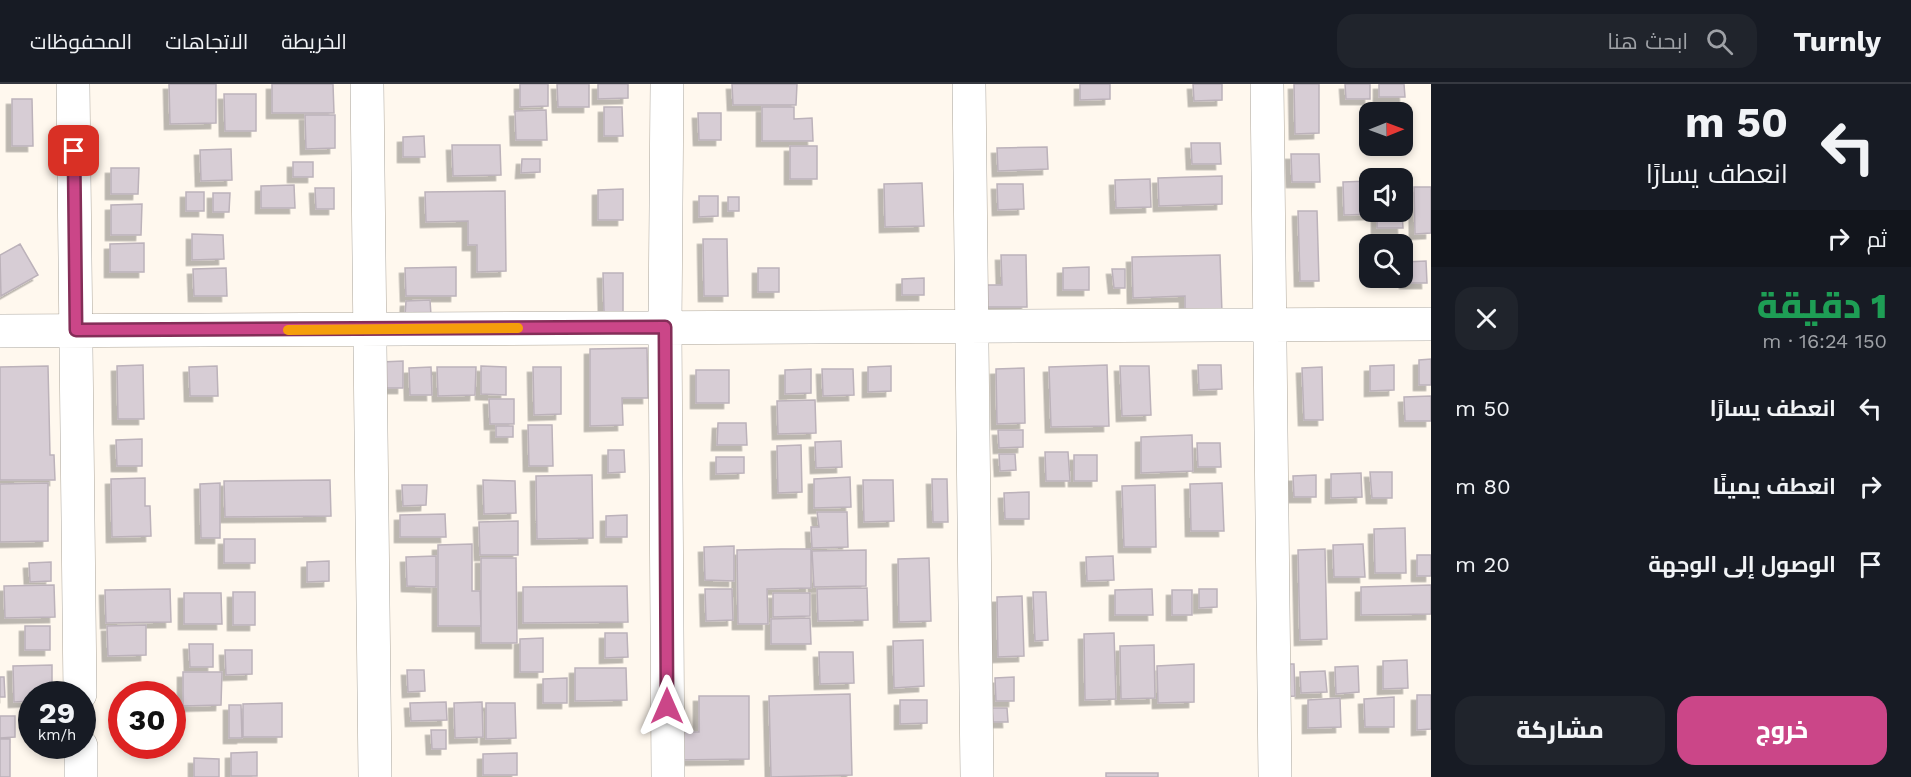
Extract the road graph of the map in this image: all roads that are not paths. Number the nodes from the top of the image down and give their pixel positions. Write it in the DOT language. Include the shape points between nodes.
graph roads {
  1 [pos="73,84"];
  2 [pos="368,84"];
  3 [pos="667,84"];
  4 [pos="969,84"];
  5 [pos="1267,84"];
  6 [pos="1431,324"];
  7 [pos="1270,325"];
  8 [pos="972,326"];
  9 [pos="665,327"];
  10 [pos="370,329"];
  11 [pos="76,330"];
  12 [pos="0,331"];
  13 [pos="80,681"];
  14 [pos="81,759"];
  15 [pos="81,777"];
  16 [pos="375,777"];
  17 [pos="668,777"];
  18 [pos="977,777"];
  19 [pos="1275,777"];
  1 -- 11 [label="street"];
  2 -- 10 [label="street"];
  3 -- 9 [label="street"];
  4 -- 8 [label="street"];
  5 -- 7 [label="street"];
  6 -- 7 [label="street"];
  7 -- 8 [label="street"];
  7 -- 19 [label="street"];
  8 -- 9 [label="street"];
  8 -- 18 [label="street"];
  9 -- 10 [label="street"];
  9 -- 17 [label="street"];
  10 -- 11 [label="street"];
  10 -- 16 [label="street"];
  11 -- 12 [label="street"];
  11 -- 13 [label="street"];
  14 -- 15 [label="street"];
}
